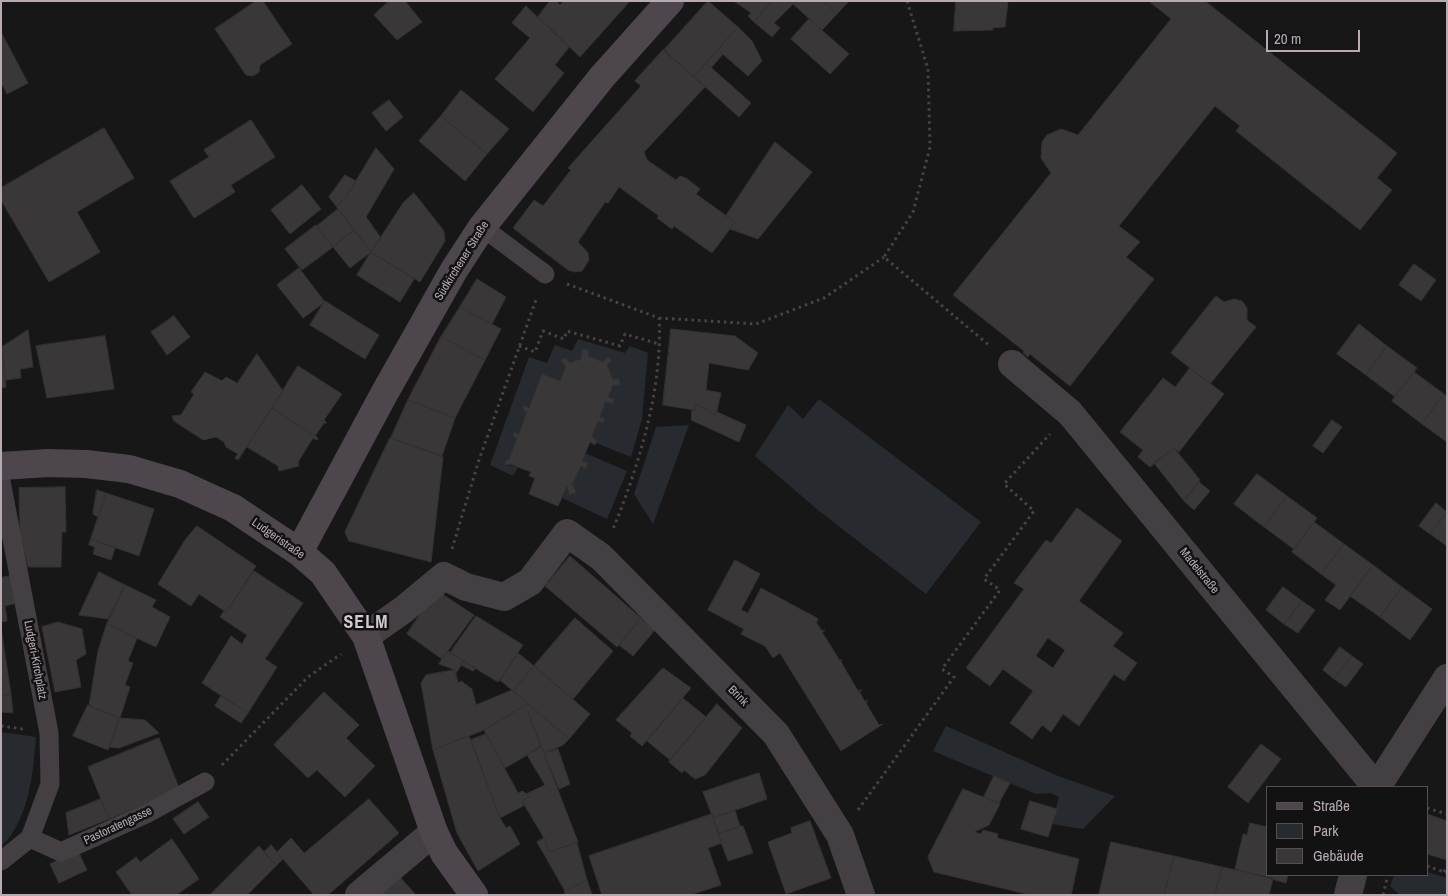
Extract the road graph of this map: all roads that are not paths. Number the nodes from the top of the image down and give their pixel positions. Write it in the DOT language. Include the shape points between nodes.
graph roads {
  1 [pos="670,1"];
  2 [pos="482,227"];
  3 [pos="545,274"];
  4 [pos="1012,364"];
  5 [pos="1,466"];
  6 [pos="1,481"];
  7 [pos="299,552"];
  8 [pos="366,636"];
  9 [pos="1447,678"];
  10 [pos="205,782"];
  11 [pos="1376,786"];
  12 [pos="1378,786"];
  13 [pos="434,832"];
  14 [pos="30,838"];
  15 [pos="1,861"];
  16 [pos="1353,876"];
  17 [pos="359,895"];
  18 [pos="474,895"];
  19 [pos="861,895"];
  20 [pos="1348,895"];
  1 -- 2 [label="street, Südkirchener Straße" via="602,77"];
  2 -- 3 [label="lane"];
  2 -- 7 [label="street, Südkirchener Straße" via="454,270"];
  4 -- 11 [label="street, Madelstraße" via="1070,413"];
  5 -- 7 [label="street, Ludgeristraße" via="76,464 129,469 180,484 233,508"];
  6 -- 14 [label="lane, Ludgeri-Kirchplatz" via="50,733 50,784"];
  7 -- 8 [label="street, Ludgeristraße" via="323,574"];
  8 -- 13 [label="street, Ludgeristraße"];
  8 -- 19 [label="street, Brink" via="444,576 466,587 504,596 530,582 567,533 601,557 776,734 840,835"];
  9 -- 12 [label="street"];
  10 -- 14 [label="lane, Pastoratengasse" via="148,813 60,852"];
  13 -- 17 [label="street"];
  13 -- 18 [label="street, Ludgeristraße" via="448,859"];
  14 -- 15 [label="lane"];
  16 -- 20 [label="street"];
}
